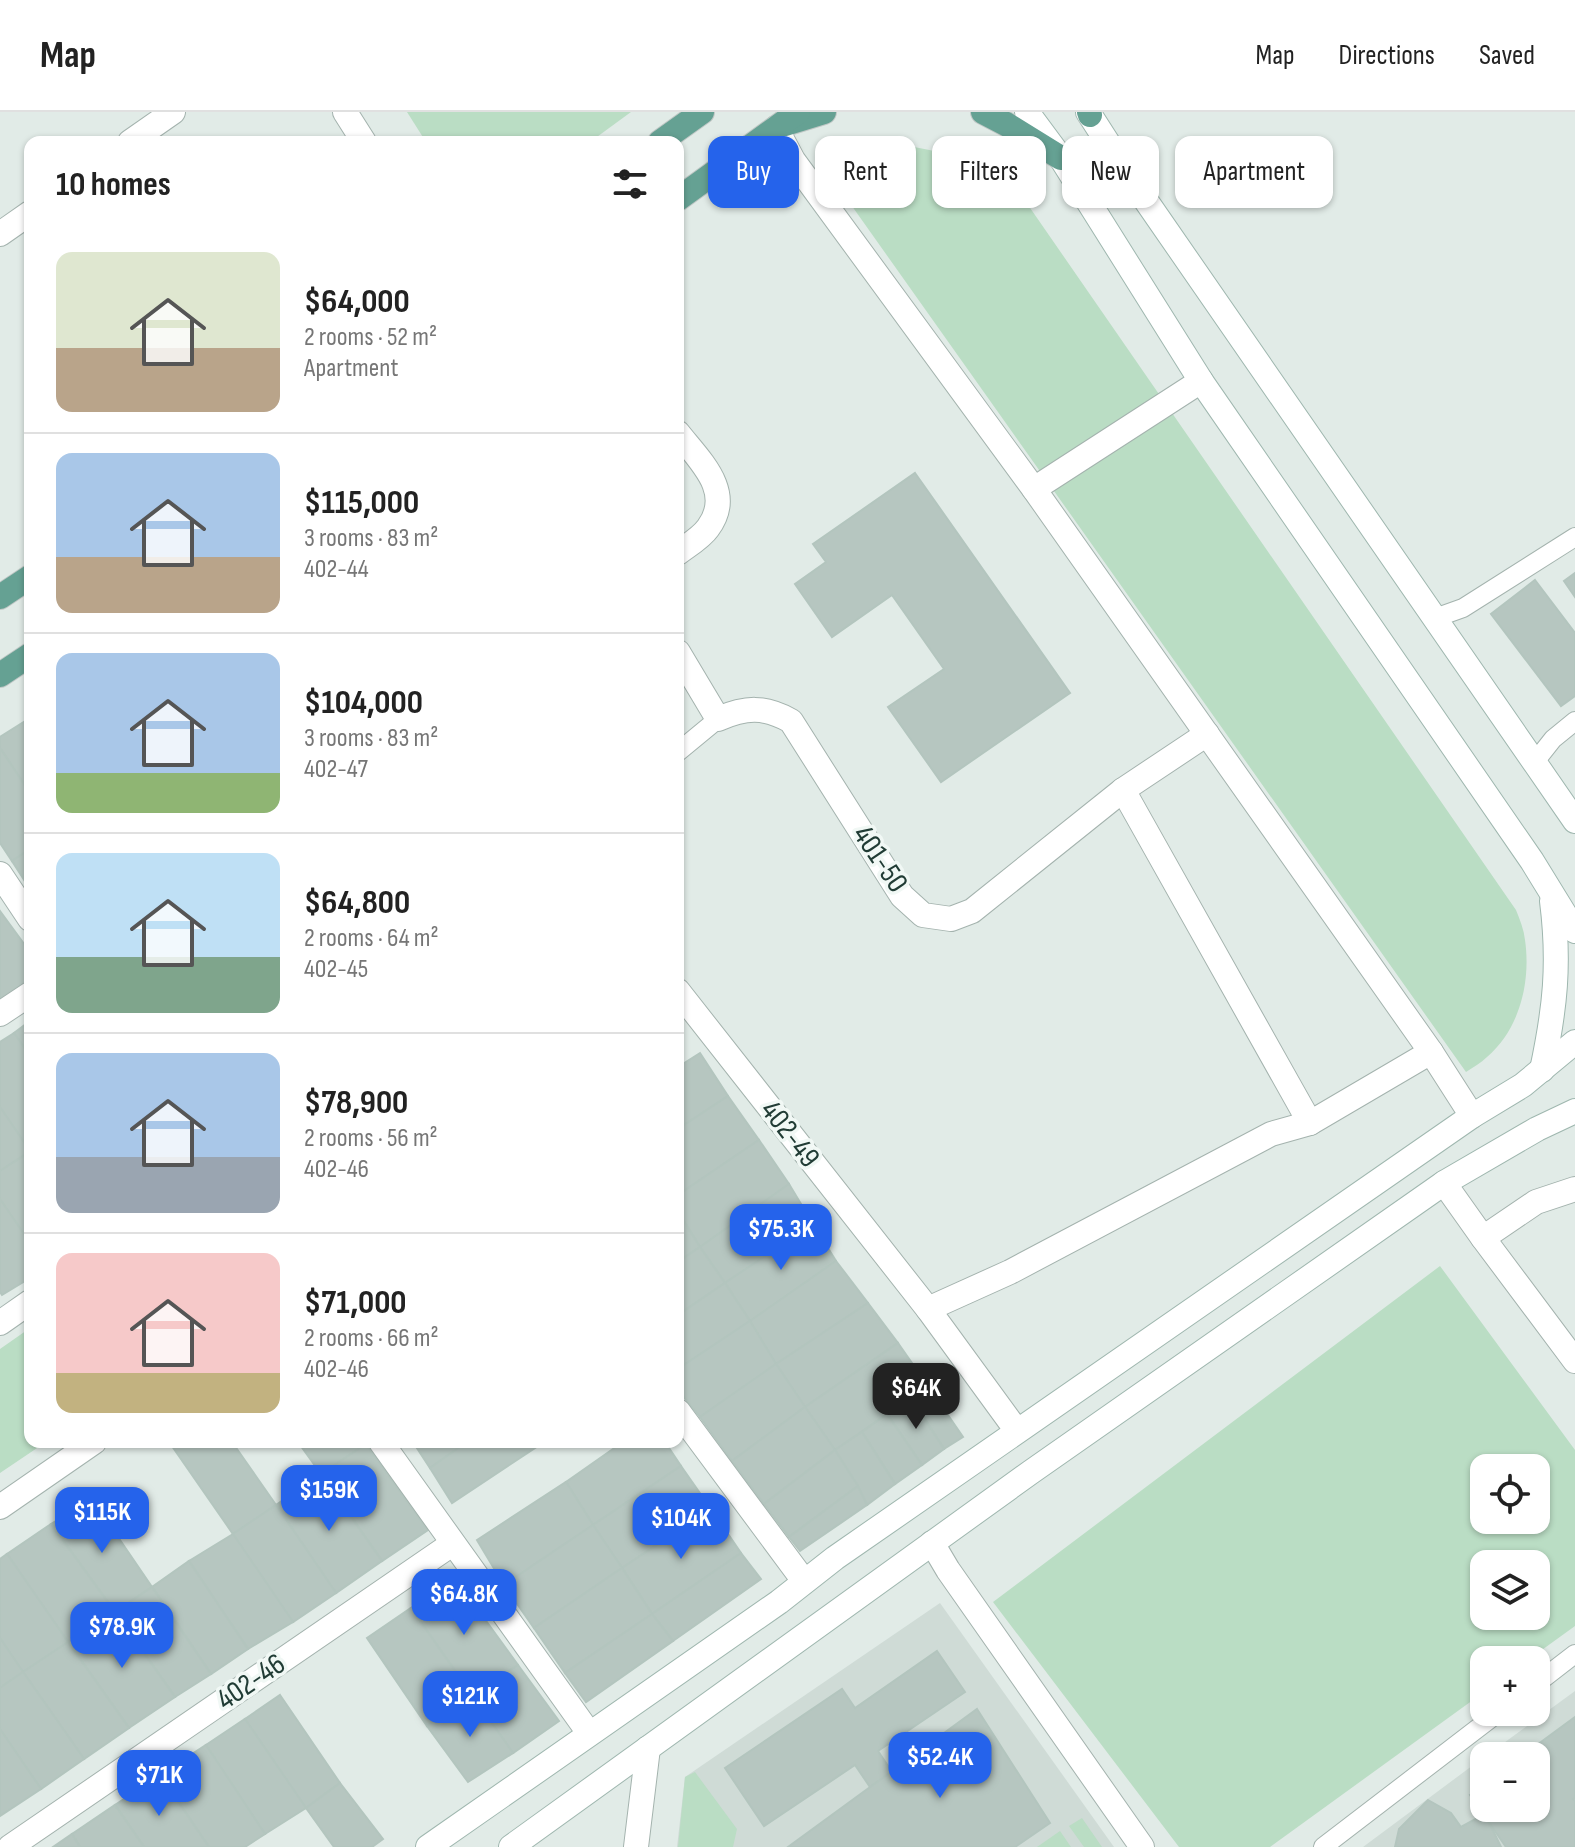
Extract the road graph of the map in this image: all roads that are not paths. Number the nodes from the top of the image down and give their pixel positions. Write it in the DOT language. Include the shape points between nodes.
graph roads {
  1 [pos="173,112"];
  2 [pos="345,112"];
  3 [pos="702,112"];
  4 [pos="798,112"];
  5 [pos="824,112"];
  6 [pos="983,112"];
  7 [pos="1027,112"];
  8 [pos="1089,113"];
  9 [pos="776,128"];
  10 [pos="139,136"];
  11 [pos="360,136"];
  12 [pos="668,136"];
  13 [pos="1061,158"];
  14 [pos="684,195"];
  15 [pos="24,217"];
  16 [pos="0,234"];
  17 [pos="1201,381"];
  18 [pos="684,441"];
  19 [pos="1034,489"];
  20 [pos="1575,537"];
  21 [pos="684,548"];
  22 [pos="24,581"];
  23 [pos="0,597"];
  24 [pos="1435,618"];
  25 [pos="24,659"];
  26 [pos="684,662"];
  27 [pos="0,675"];
  28 [pos="718,719"];
  29 [pos="1575,721"];
  30 [pos="1207,734"];
  31 [pos="684,747"];
  32 [pos="1534,763"];
  33 [pos="1123,790"];
  34 [pos="1575,821"];
  35 [pos="0,874"];
  36 [pos="1551,891"];
  37 [pos="24,910"];
  38 [pos="1575,931"];
  39 [pos="24,998"];
  40 [pos="684,999"];
  41 [pos="0,1014"];
  42 [pos="1575,1042"];
  43 [pos="1431,1052"];
  44 [pos="1542,1070"];
  45 [pos="1575,1111"];
  46 [pos="1472,1116"];
  47 [pos="1310,1123"];
  48 [pos="1444,1183"];
  49 [pos="1575,1189"];
  50 [pos="1483,1238"];
  51 [pos="24,1306"];
  52 [pos="928,1309"];
  53 [pos="0,1323"];
  54 [pos="1147,1341"];
  55 [pos="1575,1361"];
  56 [pos="1173,1374"];
  57 [pos="684,1419"];
  58 [pos="1017,1431"];
  59 [pos="85,1448"];
  60 [pos="385,1448"];
  61 [pos="0,1507"];
  62 [pos="932,1543"];
  63 [pos="452,1544"];
  64 [pos="804,1581"];
  65 [pos="1575,1654"];
  66 [pos="1550,1673"];
  67 [pos="1481,1726"];
  68 [pos="589,1733"];
  69 [pos="648,1748"];
  70 [pos="10,1847"];
  71 [pos="428,1847"];
  72 [pos="511,1847"];
  73 [pos="636,1847"];
  74 [pos="1142,1847"];
  75 [pos="1323,1847"];
  1 -- 10 [label="street"];
  2 -- 11 [label="street"];
  3 -- 12 [label="main road"];
  4 -- 9 [label="main road"];
  5 -- 9 [label="main road"];
  6 -- 13 [label="main road"];
  7 -- 13 [label="street"];
  8 -- 24 [label="street"];
  9 -- 14 [label="main road"];
  9 -- 19 [label="street" via="793,160"];
  13 -- 17 [label="street"];
  15 -- 16 [label="street"];
  17 -- 19 [label="street"];
  17 -- 36 [label="street"];
  18 -- 21 [label="street" via="713,478 718,496 707,530"];
  19 -- 30 [label="street"];
  20 -- 24 [label="lane" via="1463,608"];
  22 -- 23 [label="main road"];
  24 -- 32 [label="street"];
  25 -- 27 [label="main road"];
  26 -- 28 [label="street"];
  28 -- 31 [label="lane"];
  28 -- 33 [label="street, 401-50" via="750,709 791,721 902,896 923,915 951,919 972,911"];
  29 -- 32 [label="lane"];
  30 -- 33 [label="street, 401-50"];
  30 -- 43 [label="street"];
  32 -- 34 [label="street"];
  33 -- 47 [label="street"];
  35 -- 37 [label="street"];
  36 -- 38 [label="street"];
  36 -- 44 [label="street" via="1557,979"];
  39 -- 41 [label="street"];
  40 -- 52 [label="street, 402-49"];
  42 -- 44 [label="street"];
  43 -- 46 [label="street"];
  43 -- 47 [label="street"];
  44 -- 46 [label="street"];
  45 -- 48 [label="street"];
  46 -- 54 [label="street"];
  47 -- 52 [label="street" via="1271,1134 1010,1272"];
  48 -- 50 [label="street"];
  48 -- 56 [label="street"];
  49 -- 50 [label="street" via="1536,1202"];
  50 -- 55 [label="street"];
  51 -- 53 [label="street"];
  52 -- 58 [label="street, 402-49"];
  54 -- 56 [label="street"];
  54 -- 58 [label="street"];
  56 -- 62 [label="street"];
  57 -- 64 [label="street"];
  58 -- 64 [label="street"];
  59 -- 61 [label="street"];
  60 -- 63 [label="street"];
  62 -- 69 [label="street"];
  62 -- 74 [label="street"];
  63 -- 68 [label="street"];
  63 -- 70 [label="street, 402-46"];
  64 -- 68 [label="street"];
  65 -- 66 [label="lane"];
  67 -- 75 [label="lane"];
  68 -- 71 [label="street"];
  69 -- 72 [label="street"];
  69 -- 73 [label="street"];
}
